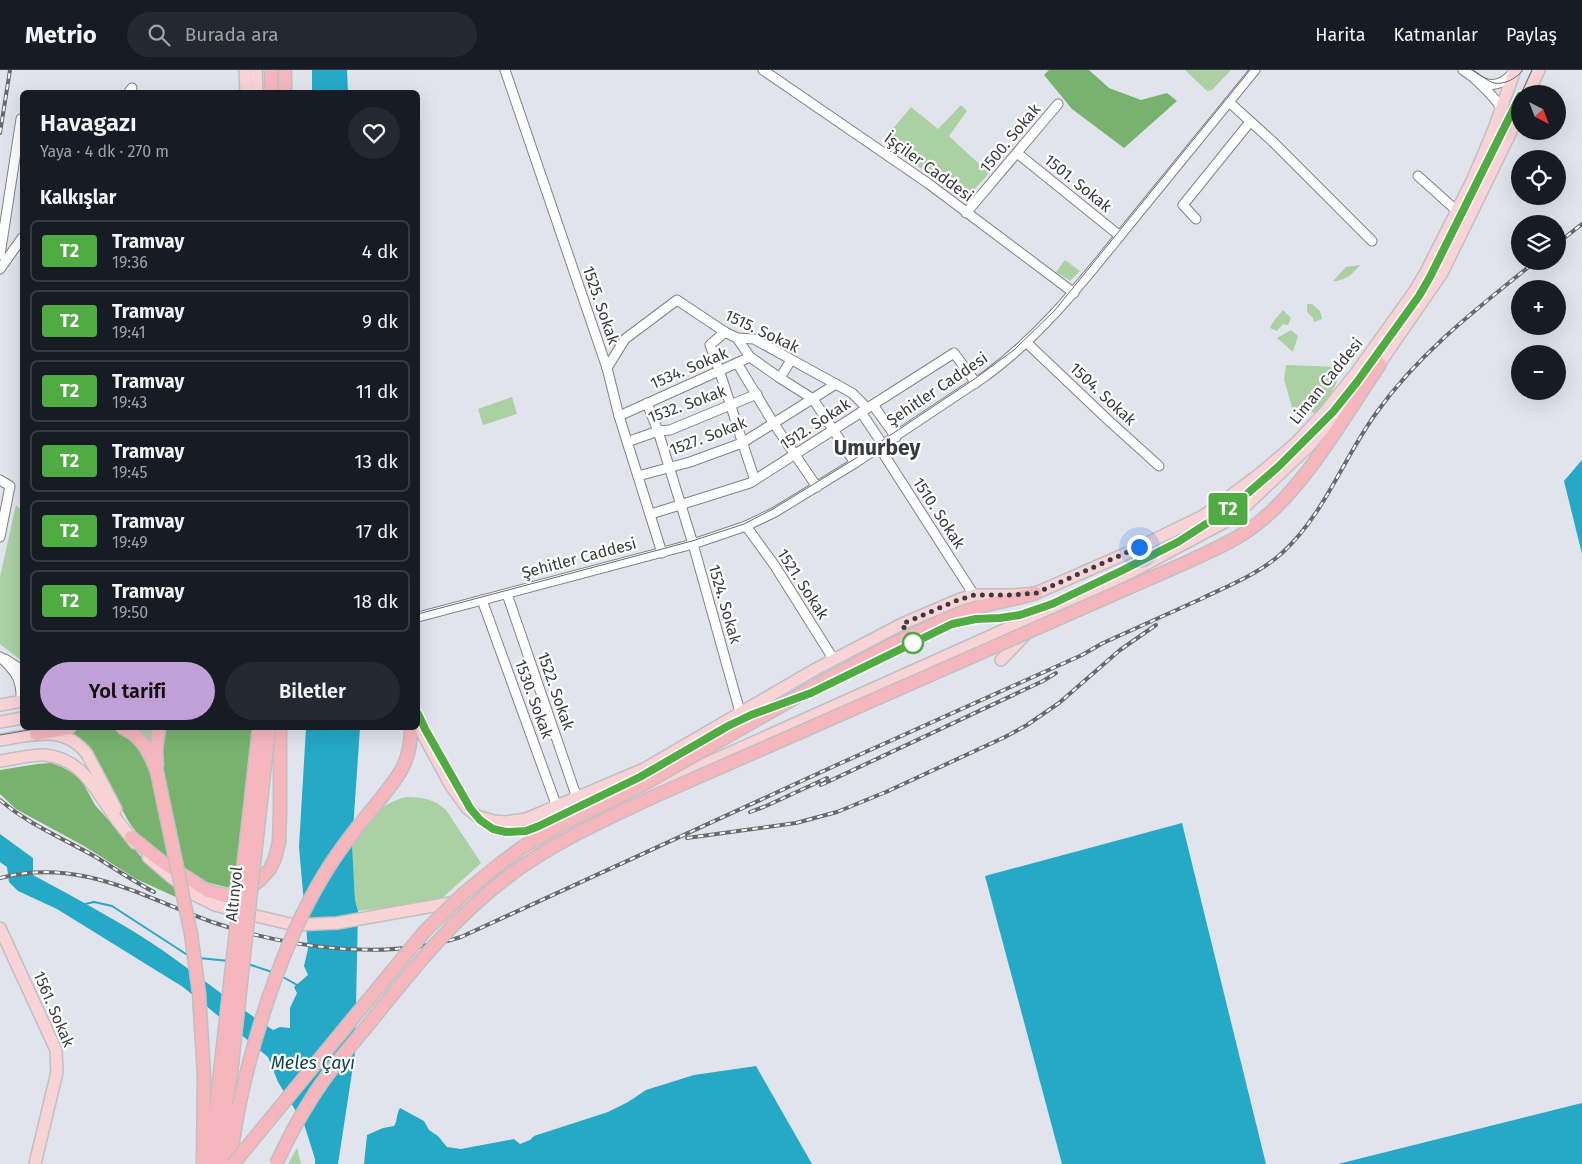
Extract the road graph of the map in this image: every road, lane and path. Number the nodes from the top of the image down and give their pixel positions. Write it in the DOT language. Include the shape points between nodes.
graph roads {
  1 [pos="245,70"];
  2 [pos="256,70"];
  3 [pos="271,70"];
  4 [pos="285,70"];
  5 [pos="505,70"];
  6 [pos="763,70"];
  7 [pos="1255,70"];
  8 [pos="1463,70"];
  9 [pos="1539,70"];
  10 [pos="1514,71"];
  11 [pos="1472,76"];
  12 [pos="1532,85"];
  13 [pos="246,90"];
  14 [pos="257,90"];
  15 [pos="271,90"];
  16 [pos="285,90"];
  17 [pos="1228,102"];
  18 [pos="1058,104"];
  19 [pos="1501,109"];
  20 [pos="1250,122"];
  21 [pos="20,125"];
  22 [pos="1511,131"];
  23 [pos="1508,138"];
  24 [pos="1017,153"];
  25 [pos="1418,176"];
  26 [pos="1457,211"];
  27 [pos="966,213"];
  28 [pos="1196,219"];
  29 [pos="1120,236"];
  30 [pos="1372,240"];
  31 [pos="20,241"];
  32 [pos="0,255"];
  33 [pos="0,269"];
  34 [pos="1074,293"];
  35 [pos="725,332"];
  36 [pos="737,338"];
  37 [pos="1026,342"];
  38 [pos="750,357"];
  39 [pos="791,360"];
  40 [pos="737,363"];
  41 [pos="1380,364"];
  42 [pos="607,368"];
  43 [pos="720,370"];
  44 [pos="780,378"];
  45 [pos="976,383"];
  46 [pos="836,384"];
  47 [pos="757,394"];
  48 [pos="813,399"];
  49 [pos="647,403"];
  50 [pos="730,405"];
  51 [pos="867,408"];
  52 [pos="619,416"];
  53 [pos="774,424"];
  54 [pos="834,430"];
  55 [pos="658,431"];
  56 [pos="896,437"];
  57 [pos="628,442"];
  58 [pos="742,443"];
  59 [pos="881,446"];
  60 [pos="795,454"];
  61 [pos="855,463"];
  62 [pos="1159,466"];
  63 [pos="669,468"];
  64 [pos="638,476"];
  65 [pos="0,480"];
  66 [pos="755,480"];
  67 [pos="817,487"];
  68 [pos="680,506"];
  69 [pos="651,514"];
  70 [pos="746,526"];
  71 [pos="0,537"];
  72 [pos="693,544"];
  73 [pos="662,552"];
  74 [pos="1036,593"];
  75 [pos="507,594"];
  76 [pos="974,595"];
  77 [pos="482,600"];
  78 [pos="1050,610"];
  79 [pos="420,616"];
  80 [pos="1,658"];
  81 [pos="834,660"];
  82 [pos="1000,660"];
  83 [pos="20,668"];
  84 [pos="20,682"];
  85 [pos="20,701"];
  86 [pos="0,706"];
  87 [pos="740,712"];
  88 [pos="20,718"];
  89 [pos="0,722"];
  90 [pos="420,729"];
  91 [pos="58,730"];
  92 [pos="129,730"];
  93 [pos="159,730"];
  94 [pos="259,730"];
  95 [pos="269,730"];
  96 [pos="280,730"];
  97 [pos="411,730"];
  98 [pos="36,734"];
  99 [pos="0,740"];
  100 [pos="0,761"];
  101 [pos="157,772"];
  102 [pos="577,798"];
  103 [pos="557,807"];
  104 [pos="131,837"];
  105 [pos="0,928"];
  106 [pos="227,1064"];
  107 [pos="35,1164"];
  108 [pos="203,1164"];
  109 [pos="210,1164"];
  110 [pos="220,1164"];
  111 [pos="229,1164"];
  112 [pos="233,1164"];
  113 [pos="276,1164"];
  1 -- 13 [label="main road"];
  2 -- 14 [label="main road"];
  3 -- 15 [label="highway"];
  4 -- 16 [label="highway"];
  5 -- 42 [label="street, 1525. Sokak"];
  6 -- 27 [label="street, İşçiler Caddesi"];
  7 -- 17 [label="street, Şehitler Caddesi"];
  8 -- 11 [label="street"];
  9 -- 12 [label="main road"];
  10 -- 11 [label="street" via="1505,82 1497,85 1486,84"];
  10 -- 19 [label="main road, Liman Caddesi"];
  11 -- 19 [label="street"];
  17 -- 20 [label="street"];
  17 -- 29 [label="street, Şehitler Caddesi"];
  18 -- 24 [label="street, 1500. Sokak"];
  19 -- 23 [label="street" via="1506,118"];
  19 -- 26 [label="main road, Liman Caddesi"];
  20 -- 28 [label="street" via="1183,205"];
  20 -- 30 [label="street"];
  21 -- 32 [label="street"];
  22 -- 23 [label="main road, Liman Caddesi"];
  23 -- 41 [label="main road, Liman Caddesi" via="1442,273"];
  24 -- 27 [label="street, 1500. Sokak"];
  24 -- 29 [label="street, 1501. Sokak"];
  25 -- 26 [label="street"];
  26 -- 74 [label="main road, Liman Caddesi" via="1414,292 1339,396 1296,443 1256,478 1203,516"];
  27 -- 34 [label="street, İşçiler Caddesi"];
  29 -- 34 [label="street, Şehitler Caddesi"];
  31 -- 33 [label="street"];
  34 -- 37 [label="street, Şehitler Caddesi"];
  35 -- 36 [label="street, 1515. Sokak"];
  35 -- 42 [label="street, 1515. Sokak" via="677,300 625,339"];
  35 -- 43 [label="street" via="710,345"];
  36 -- 38 [label="street, 1534. Sokak"];
  36 -- 39 [label="street, 1515. Sokak" via="754,339"];
  37 -- 45 [label="street, Şehitler Caddesi"];
  37 -- 62 [label="street, 1504. Sokak"];
  38 -- 40 [label="street, 1534. Sokak"];
  38 -- 44 [label="street"];
  39 -- 44 [label="street"];
  39 -- 46 [label="street, 1515. Sokak"];
  40 -- 43 [label="street, 1534. Sokak"];
  40 -- 47 [label="street"];
  41 -- 78 [label="main road, Liman Caddesi" via="1310,445 1234,517 1133,571"];
  41 -- 113 [label="highway, bridge" via="1314,463 1280,503 1253,527 1228,542 664,792 580,832 506,878 468,910 406,978 320,1086 294,1127"];
  42 -- 52 [label="street, 1525. Sokak"];
  43 -- 49 [label="street, 1534. Sokak"];
  43 -- 50 [label="street"];
  44 -- 48 [label="street"];
  45 -- 51 [label="street, 1512. Sokak" via="954,353"];
  45 -- 56 [label="street, Şehitler Caddesi"];
  46 -- 48 [label="street, 1527. Sokak"];
  46 -- 51 [label="street, 1515. Sokak" via="852,393"];
  47 -- 50 [label="street, 1532. Sokak"];
  47 -- 53 [label="street"];
  48 -- 53 [label="street, 1527. Sokak"];
  48 -- 54 [label="street"];
  49 -- 52 [label="street, 1534. Sokak"];
  49 -- 55 [label="street, 1524. Sokak"];
  50 -- 55 [label="street, 1532. Sokak" via="670,430"];
  50 -- 58 [label="street"];
  51 -- 54 [label="street, 1512. Sokak"];
  51 -- 56 [label="street, 1515. Sokak"];
  51 -- 59 [label="street, 1510. Sokak"];
  52 -- 57 [label="street, 1525. Sokak"];
  53 -- 58 [label="street, 1527. Sokak"];
  53 -- 60 [label="street"];
  54 -- 60 [label="street, 1512. Sokak"];
  54 -- 61 [label="street"];
  55 -- 57 [label="street, 1532. Sokak"];
  55 -- 63 [label="street, 1524. Sokak"];
  56 -- 59 [label="street, Şehitler Caddesi"];
  57 -- 64 [label="street, 1525. Sokak"];
  58 -- 63 [label="street, 1527. Sokak"];
  58 -- 66 [label="street"];
  59 -- 61 [label="street, Şehitler Caddesi"];
  59 -- 76 [label="street, 1510. Sokak"];
  60 -- 66 [label="street, 1512. Sokak"];
  60 -- 67 [label="street"];
  61 -- 67 [label="street, Şehitler Caddesi"];
  63 -- 64 [label="street, 1527. Sokak"];
  63 -- 68 [label="street, 1524. Sokak"];
  64 -- 69 [label="street, 1525. Sokak"];
  65 -- 71 [label="street" via="10,486"];
  66 -- 68 [label="street, 1512. Sokak"];
  67 -- 70 [label="street, Şehitler Caddesi"];
  68 -- 69 [label="street, 1512. Sokak"];
  68 -- 72 [label="street, 1524. Sokak"];
  69 -- 73 [label="street, 1525. Sokak"];
  70 -- 72 [label="street, Şehitler Caddesi"];
  70 -- 81 [label="street, 1521. Sokak"];
  72 -- 73 [label="street, Şehitler Caddesi"];
  72 -- 87 [label="street, 1524. Sokak"];
  73 -- 75 [label="street, Şehitler Caddesi"];
  74 -- 76 [label="main road, Liman Caddesi"];
  74 -- 112 [label="highway, bridge" via="970,609 866,658 642,786 560,825 500,862 425,931"];
  75 -- 77 [label="street, Şehitler Caddesi"];
  75 -- 102 [label="street, 1522. Sokak"];
  76 -- 81 [label="main road, Liman Caddesi" via="902,624"];
  77 -- 79 [label="street, Şehitler Caddesi"];
  77 -- 103 [label="street, 1530. Sokak"];
  78 -- 82 [label="main road"];
  78 -- 104 [label="main road, Liman Caddesi" via="595,816 550,839 450,904 337,923 283,923 214,905 195,895 140,850"];
  80 -- 83 [label="street"];
  80 -- 84 [label="street"];
  81 -- 87 [label="main road, Liman Caddesi"];
  85 -- 86 [label="main road"];
  87 -- 102 [label="main road, Liman Caddesi" via="644,769"];
  88 -- 89 [label="main road"];
  90 -- 103 [label="main road, Liman Caddesi" via="460,798 477,816 505,822 526,819"];
  91 -- 98 [label="highway"];
  92 -- 101 [label="highway" via="143,743"];
  93 -- 101 [label="highway"];
  94 -- 106 [label="highway, Altınyol, bridge"];
  95 -- 106 [label="highway, Altınyol, bridge"];
  96 -- 104 [label="highway" via="279,842 270,869 247,890 224,895 208,891"];
  97 -- 111 [label="highway, bridge" via="410,751 404,766 331,863 299,921 252,1056"];
  98 -- 99 [label="main road"];
  98 -- 104 [label="main road" via="59,734 84,750"];
  100 -- 104 [label="main road" via="45,755 68,761 94,785"];
  101 -- 108 [label="highway, bridge" via="191,934 199,993 204,1076"];
  102 -- 103 [label="main road, Liman Caddesi"];
  105 -- 107 [label="main road, 1561. Sokak" via="58,1060"];
  106 -- 109 [label="highway"];
  106 -- 110 [label="highway"];
}
